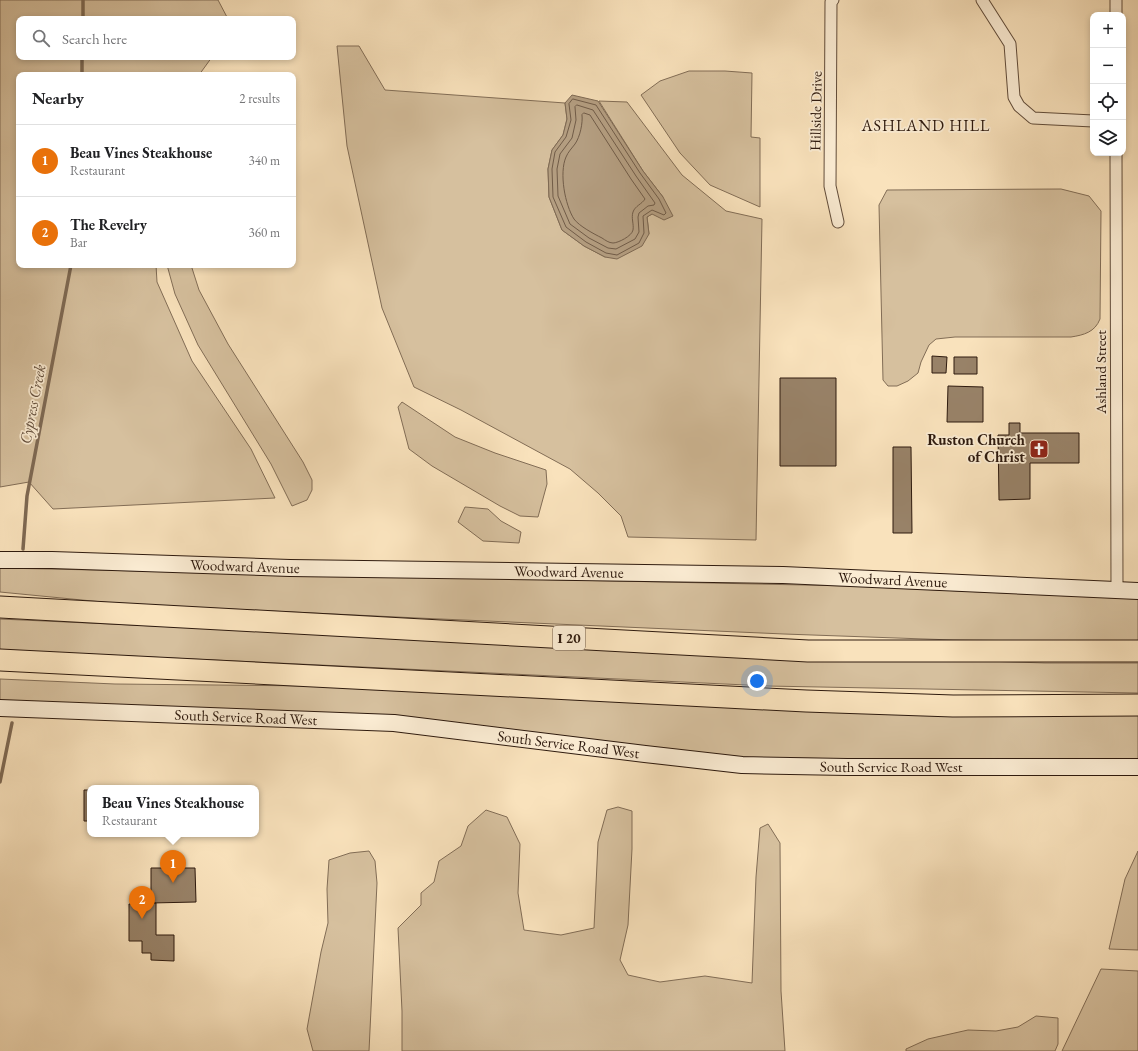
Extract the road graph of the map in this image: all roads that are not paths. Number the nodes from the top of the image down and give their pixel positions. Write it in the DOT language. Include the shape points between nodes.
graph roads {
  1 [pos="833,0"];
  2 [pos="982,0"];
  3 [pos="1116,0"];
  4 [pos="1116,12"];
  5 [pos="1090,121"];
  6 [pos="1116,156"];
  7 [pos="838,222"];
  8 [pos="0,560"];
  9 [pos="1116,590"];
  10 [pos="1138,591"];
  11 [pos="0,607"];
  12 [pos="1138,651"];
  13 [pos="0,660"];
  14 [pos="1138,705"];
  15 [pos="0,708"];
  16 [pos="1138,768"];
  1 -- 7 [label="street, Hillside Drive" via="830,186"];
  2 -- 5 [label="street" via="1010,44 1014,97 1019,106 1033,118"];
  3 -- 4 [label="street"];
  6 -- 9 [label="street, Ashland Street"];
  8 -- 9 [label="main road, Woodward Avenue" via="290,568 783,575"];
  9 -- 10 [label="main road, Woodward Avenue"];
  11 -- 12 [label="highway, I 20" via="808,651"];
  13 -- 14 [label="highway" via="806,701 953,706"];
  15 -- 16 [label="main road, South Service Road West" via="394,723 742,765"];
}
